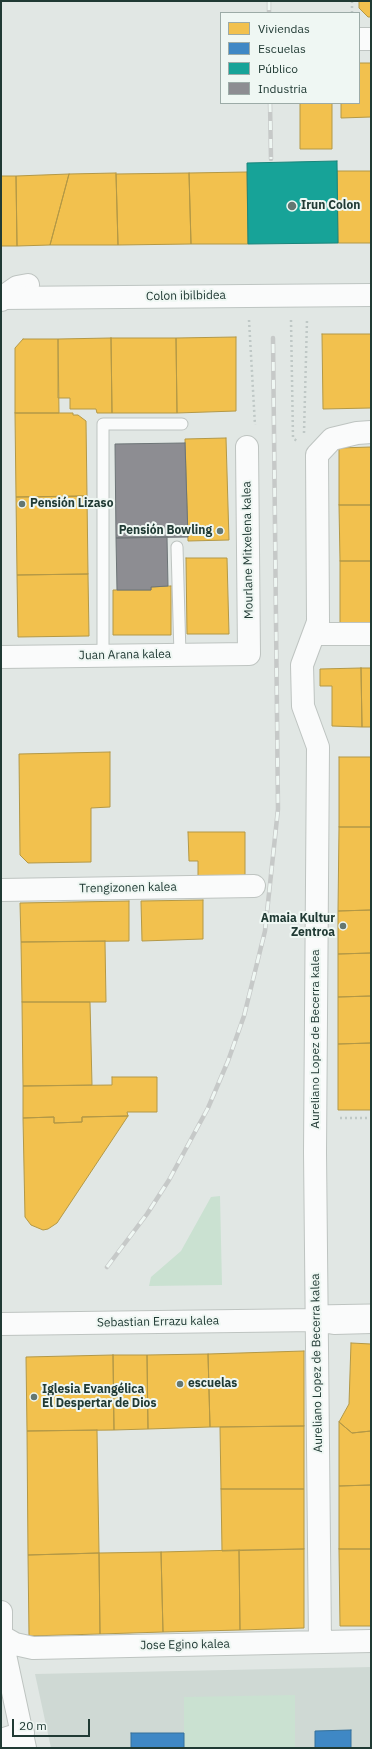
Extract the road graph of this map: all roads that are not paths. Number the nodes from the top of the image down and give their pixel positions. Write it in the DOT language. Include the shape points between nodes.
graph roads {
  1 [pos="360,39"];
  2 [pos="371,39"];
  3 [pos="371,282"];
  4 [pos="1,295"];
  5 [pos="371,295"];
  6 [pos="182,424"];
  7 [pos="371,432"];
  8 [pos="247,446"];
  9 [pos="177,547"];
  10 [pos="371,634"];
  11 [pos="311,642"];
  12 [pos="249,654"];
  13 [pos="180,655"];
  14 [pos="103,656"];
  15 [pos="1,657"];
  16 [pos="254,886"];
  17 [pos="1,890"];
  18 [pos="371,1310"];
  19 [pos="316,1315"];
  20 [pos="371,1322"];
  21 [pos="1,1324"];
  22 [pos="1,1612"];
  23 [pos="1,1636"];
  24 [pos="371,1641"];
  25 [pos="320,1642"];
  26 [pos="1,1740"];
  27 [pos="24,1740"];
  1 -- 2 [label="street"];
  3 -- 4 [label="street, Colon ibilbidea" via="28,285"];
  4 -- 5 [label="street, Colon ibilbidea"];
  6 -- 14 [label="lane" via="103,424"];
  7 -- 11 [label="street, Aureliano Lopez de Becerra kalea" via="332,439 310,451 318,622"];
  8 -- 12 [label="street, Mourlane Mitxelena kalea"];
  9 -- 13 [label="lane"];
  10 -- 11 [label="street"];
  11 -- 19 [label="street, Aureliano Lopez de Becerra kalea" via="302,665 303,706 318,747"];
  12 -- 13 [label="street, Juan Arana kalea"];
  13 -- 14 [label="street, Juan Arana kalea"];
  14 -- 15 [label="street, Juan Arana kalea"];
  16 -- 17 [label="street, Trengizonen kalea"];
  18 -- 19 [label="lane"];
  19 -- 20 [label="street, Sebastian Errazu kalea" via="334,1323"];
  19 -- 21 [label="street, Sebastian Errazu kalea"];
  19 -- 25 [label="street, Aureliano Lopez de Becerra kalea"];
  22 -- 23 [label="street"];
  23 -- 25 [label="street, Jose Egino kalea" via="15,1644 33,1648"];
  23 -- 27 [label="street"];
  24 -- 25 [label="street, Jose Egino kalea"];
  26 -- 27 [label="street"];
}
